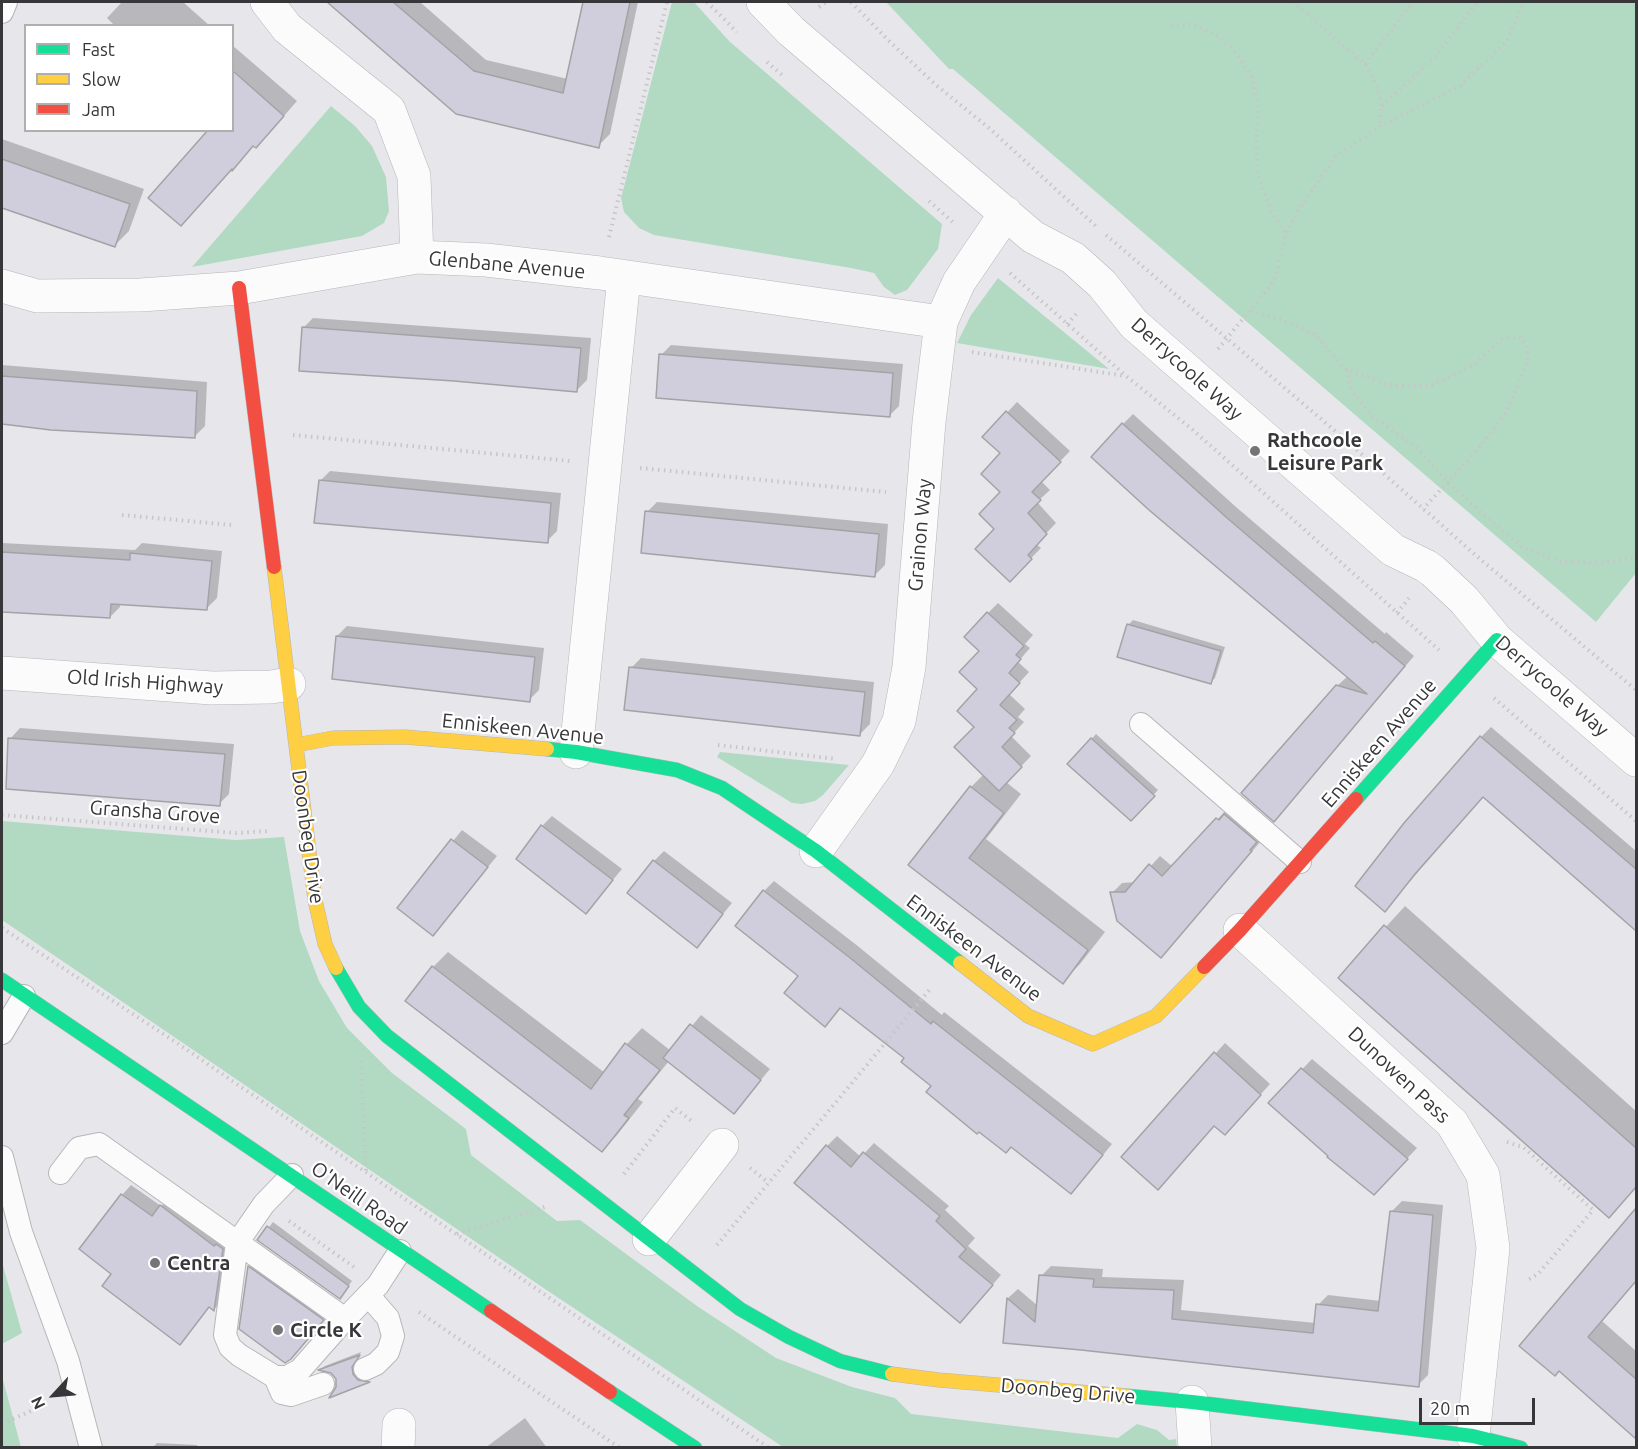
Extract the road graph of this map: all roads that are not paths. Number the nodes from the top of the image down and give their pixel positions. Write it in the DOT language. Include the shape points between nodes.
graph roads {
  1 [pos="6,2"];
  2 [pos="267,2"];
  3 [pos="763,2"];
  4 [pos="2,12"];
  5 [pos="1006,213"];
  6 [pos="417,257"];
  7 [pos="612,275"];
  8 [pos="2,286"];
  9 [pos="239,288"];
  10 [pos="940,334"];
  11 [pos="1497,640"];
  12 [pos="2,673"];
  13 [pos="289,684"];
  14 [pos="1142,724"];
  15 [pos="296,745"];
  16 [pos="576,752"];
  17 [pos="1636,760"];
  18 [pos="816,851"];
  19 [pos="1300,862"];
  20 [pos="1240,930"];
  21 [pos="2,980"];
  22 [pos="24,996"];
  23 [pos="2,1033"];
  24 [pos="722,1145"];
  25 [pos="2,1157"];
  26 [pos="60,1173"];
  27 [pos="292,1174"];
  28 [pos="649,1239"];
  29 [pos="237,1243"];
  30 [pos="400,1251"];
  31 [pos="368,1295"];
  32 [pos="345,1319"];
  33 [pos="365,1369"];
  34 [pos="274,1377"];
  35 [pos="323,1384"];
  36 [pos="1192,1402"];
  37 [pos="1473,1436"];
  38 [pos="91,1448"];
  39 [pos="695,1448"];
  40 [pos="1195,1448"];
  41 [pos="1521,1448"];
  1 -- 4 [label="lane"];
  2 -- 6 [label="street" via="287,28 389,110 414,176"];
  3 -- 5 [label="street, Derrycoole Way" via="791,31"];
  5 -- 10 [label="street, Grainon Way" via="958,282"];
  5 -- 11 [label="street, Derrycoole Way" via="1033,237 1073,258 1102,284 1134,324 1393,550 1426,566 1464,600"];
  6 -- 7 [label="street, Glenbane Avenue" via="486,260"];
  6 -- 9 [label="street, Glenbane Avenue"];
  7 -- 10 [label="street, Glenbane Avenue"];
  7 -- 16 [label="street"];
  8 -- 9 [label="street, Glenbane Avenue" via="37,296 141,295"];
  9 -- 13 [label="street, Doonbeg Drive"];
  10 -- 18 [label="street, Grainon Way" via="909,667 899,721 878,764"];
  11 -- 17 [label="street, Derrycoole Way"];
  11 -- 19 [label="street, Enniskeen Avenue"];
  12 -- 13 [label="street, Old Irish Highway" via="212,688"];
  13 -- 15 [label="street, Doonbeg Drive"];
  14 -- 19 [label="lane"];
  15 -- 16 [label="street, Enniskeen Avenue" via="333,738 405,737"];
  15 -- 28 [label="street, Doonbeg Drive" via="315,900 325,944 358,1006 387,1036"];
  16 -- 18 [label="street, Enniskeen Avenue" via="677,770 722,788"];
  18 -- 20 [label="street, Enniskeen Avenue" via="1028,1016 1093,1044 1156,1016"];
  19 -- 20 [label="street, Enniskeen Avenue"];
  20 -- 37 [label="street, Dunowen Pass" via="1452,1123 1483,1175 1493,1248"];
  21 -- 22 [label="street, O'Neill Road"];
  22 -- 23 [label="lane"];
  22 -- 27 [label="street, O'Neill Road"];
  24 -- 28 [label="street"];
  25 -- 38 [label="lane" via="21,1232 68,1361"];
  26 -- 29 [label="lane" via="79,1148 99,1144"];
  27 -- 29 [label="lane" via="264,1204"];
  27 -- 30 [label="street, O'Neill Road"];
  28 -- 36 [label="street, Doonbeg Drive" via="740,1309 840,1361 939,1380"];
  29 -- 32 [label="lane"];
  29 -- 34 [label="lane" via="225,1335 230,1347"];
  30 -- 31 [label="lane"];
  30 -- 39 [label="street, O'Neill Road"];
  31 -- 32 [label="lane"];
  31 -- 33 [label="lane" via="388,1318 393,1336 388,1352"];
  32 -- 34 [label="lane" via="300,1370 287,1377"];
  34 -- 35 [label="lane" via="282,1393 291,1395"];
  36 -- 37 [label="street, Doonbeg Drive"];
  36 -- 40 [label="street"];
  37 -- 41 [label="street, Doonbeg Drive"];
}
